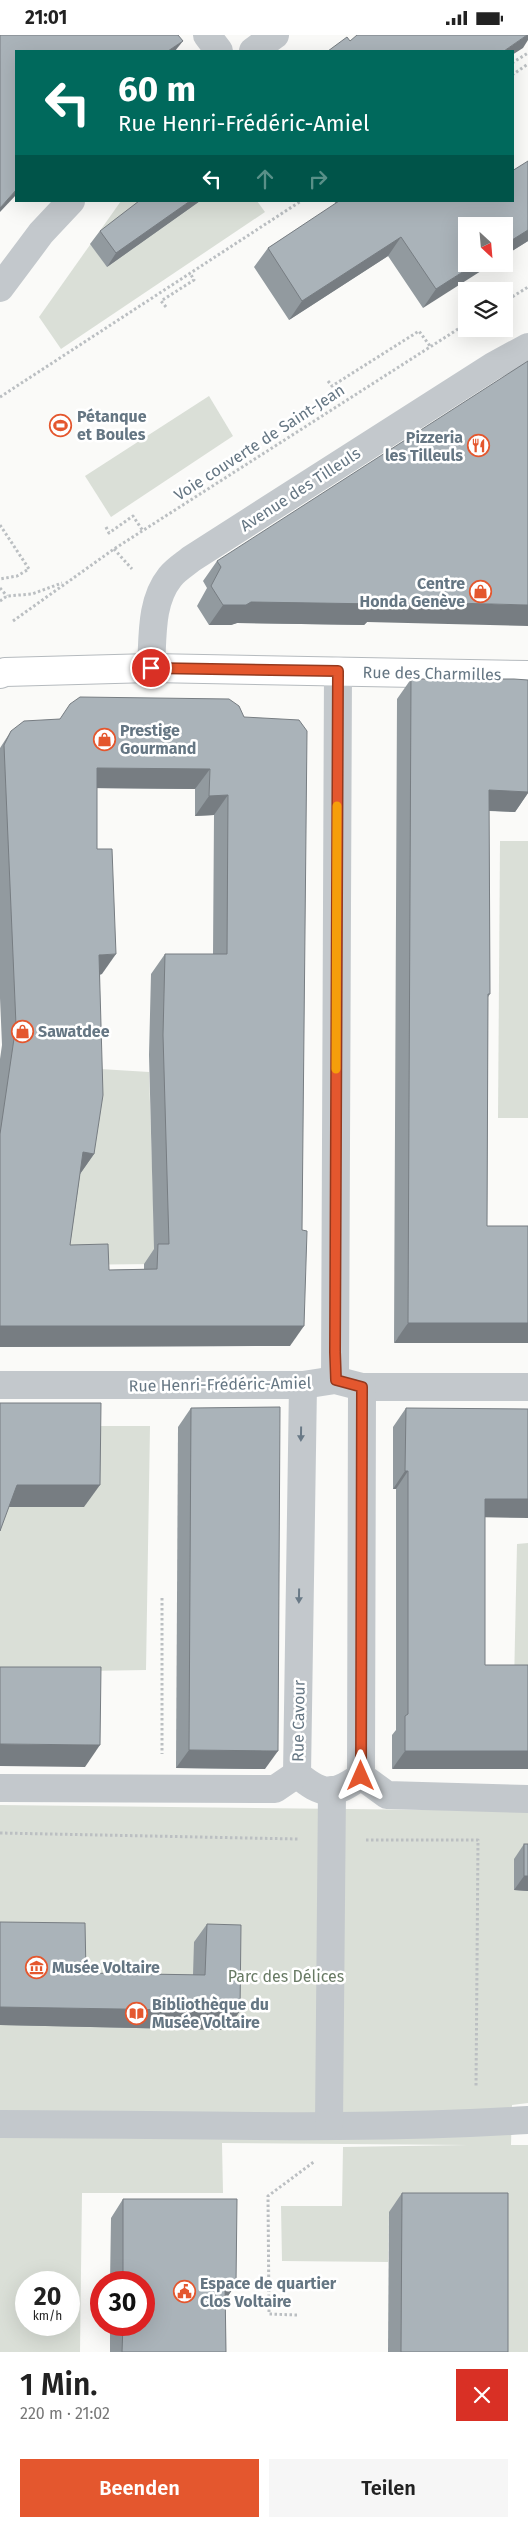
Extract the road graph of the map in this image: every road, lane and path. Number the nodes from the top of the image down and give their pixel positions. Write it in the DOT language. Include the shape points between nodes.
graph roads {
  1 [pos="207,35"];
  2 [pos="275,35"];
  3 [pos="218,50"];
  4 [pos="254,50"];
  5 [pos="528,53"];
  6 [pos="514,62"];
  7 [pos="528,65"];
  8 [pos="514,74"];
  9 [pos="70,202"];
  10 [pos="299,202"];
  11 [pos="190,273"];
  12 [pos="528,287"];
  13 [pos="0,288"];
  14 [pos="513,296"];
  15 [pos="166,307"];
  16 [pos="458,329"];
  17 [pos="430,346"];
  18 [pos="528,347"];
  19 [pos="328,381"];
  20 [pos="0,397"];
  21 [pos="0,525"];
  22 [pos="106,527"];
  23 [pos="143,531"];
  24 [pos="0,579"];
  25 [pos="65,582"];
  26 [pos="0,588"];
  27 [pos="7,596"];
  28 [pos="0,601"];
  29 [pos="13,621"];
  30 [pos="151,668"];
  31 [pos="338,671"];
  32 [pos="2,673"];
  33 [pos="528,675"];
  34 [pos="336,1380"];
  35 [pos="0,1385"];
  36 [pos="303,1385"];
  37 [pos="362,1387"];
  38 [pos="528,1387"];
  39 [pos="162,1598"];
  40 [pos="297,1774"];
  41 [pos="361,1776"];
  42 [pos="162,1787"];
  43 [pos="0,1788"];
  44 [pos="332,1790"];
  45 [pos="528,1799"];
  46 [pos="528,2121"];
  47 [pos="0,2124"];
  48 [pos="329,2125"];
  49 [pos="297,2315"];
  1 -- 3 [label="street"];
  2 -- 4 [label="street"];
  5 -- 6 [label="path"];
  7 -- 8 [label="path"];
  9 -- 13 [label="street" via="41,233"];
  10 -- 11 [label="path"];
  11 -- 15 [label="path" via="194,280 162,301"];
  11 -- 20 [label="path"];
  12 -- 14 [label="path"];
  16 -- 17 [label="path, Voie couverte de Saint-Jean"];
  17 -- 19 [label="path" via="419,331 332,386"];
  17 -- 23 [label="path, Voie couverte de Saint-Jean"];
  18 -- 30 [label="street, Avenue des Tilleuls" via="493,366 191,559 170,576 158,598"];
  21 -- 24 [label="path" via="29,569 18,576"];
  22 -- 23 [label="path" via="109,533 133,516"];
  23 -- 25 [label="path, Voie couverte de Saint-Jean"];
  25 -- 27 [label="path" via="32,594"];
  25 -- 29 [label="path"];
  26 -- 27 [label="path"];
  27 -- 28 [label="path"];
  30 -- 31 [label="main road, Rue des Charmilles"];
  30 -- 32 [label="main road, Rue des Charmilles"];
  31 -- 33 [label="main road, Rue des Charmilles"];
  31 -- 34 [label="street"];
  34 -- 36 [label="street, Rue Henri-Frédéric-Amiel"];
  34 -- 37 [label="street, Rue Henri-Frédéric-Amiel"];
  35 -- 36 [label="street, Rue Henri-Frédéric-Amiel"];
  36 -- 40 [label="street, Rue Cavour, one-way"];
  37 -- 38 [label="street, Rue Henri-Frédéric-Amiel"];
  37 -- 41 [label="street"];
  39 -- 42 [label="path"];
  40 -- 42 [label="street" via="275,1789"];
  40 -- 44 [label="street, Rue Cavour" via="314,1789"];
  41 -- 44 [label="street" via="344,1789"];
  41 -- 45 [label="street" via="387,1795"];
  42 -- 43 [label="street"];
  44 -- 48 [label="street"];
  46 -- 48 [label="street"];
  47 -- 48 [label="street"];
  48 -- 49 [label="path" via="327,2153 268,2197 269,2314"];
}
